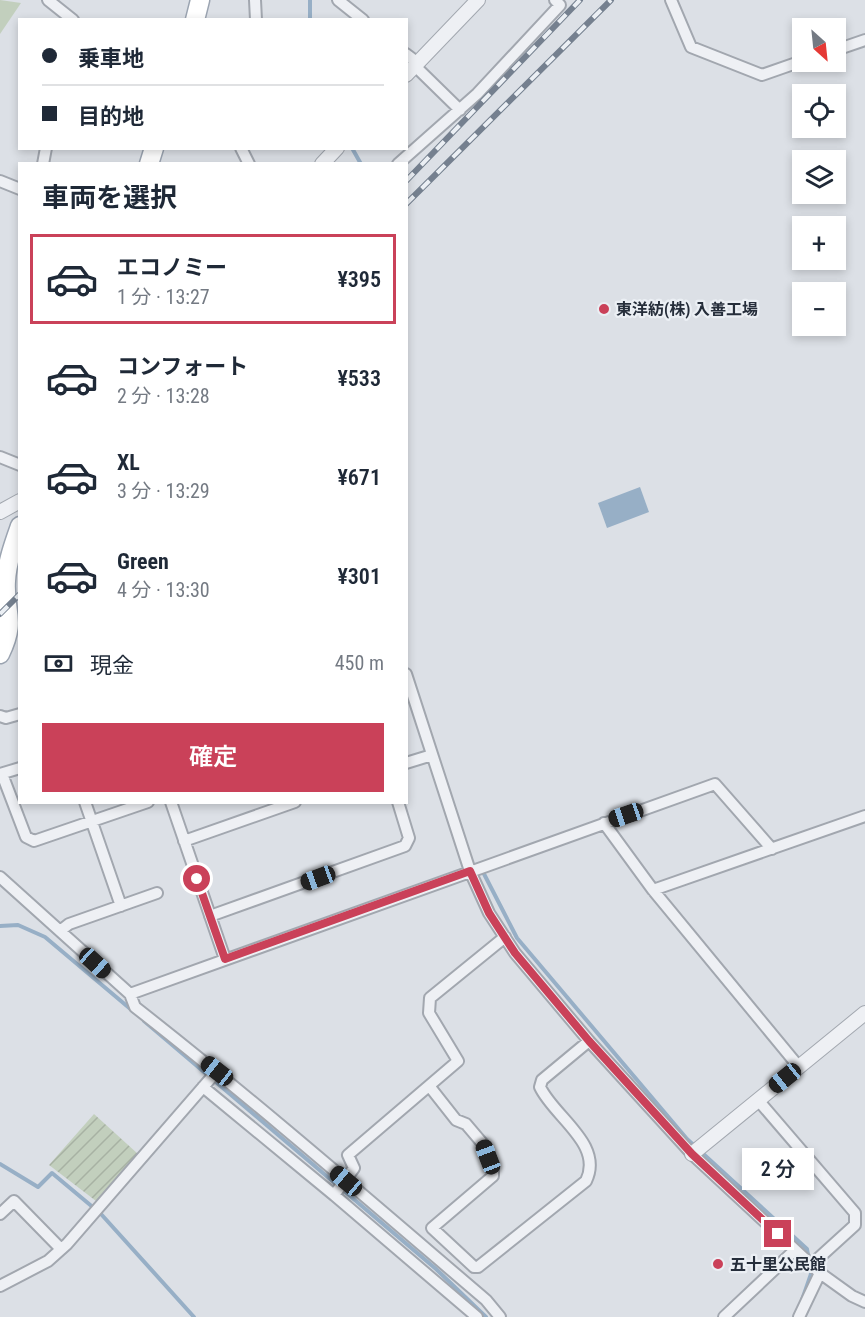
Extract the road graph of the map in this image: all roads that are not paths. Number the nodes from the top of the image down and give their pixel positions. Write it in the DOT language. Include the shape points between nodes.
graph roads {
  1 [pos="48,0"];
  2 [pos="200,0"];
  3 [pos="255,0"];
  4 [pos="338,0"];
  5 [pos="478,0"];
  6 [pos="555,0"];
  7 [pos="671,0"];
  8 [pos="70,18"];
  9 [pos="196,18"];
  10 [pos="256,18"];
  11 [pos="360,18"];
  12 [pos="865,40"];
  13 [pos="846,47"];
  14 [pos="792,64"];
  15 [pos="411,65"];
  16 [pos="460,110"];
  17 [pos="335,150"];
  18 [pos="324,162"];
  19 [pos="400,162"];
  20 [pos="0,181"];
  21 [pos="18,188"];
  22 [pos="0,456"];
  23 [pos="18,464"];
  24 [pos="18,502"];
  25 [pos="0,512"];
  26 [pos="18,533"];
  27 [pos="0,654"];
  28 [pos="408,680"];
  29 [pos="18,715"];
  30 [pos="0,716"];
  31 [pos="432,754"];
  32 [pos="408,763"];
  33 [pos="18,769"];
  34 [pos="1,774"];
  35 [pos="86,804"];
  36 [pos="142,804"];
  37 [pos="172,804"];
  38 [pos="289,804"];
  39 [pos="399,804"];
  40 [pos="865,816"];
  41 [pos="92,822"];
  42 [pos="604,823"];
  43 [pos="184,841"];
  44 [pos="772,849"];
  45 [pos="470,871"];
  46 [pos="0,878"];
  47 [pos="653,890"];
  48 [pos="158,893"];
  49 [pos="121,906"];
  50 [pos="210,916"];
  51 [pos="60,931"];
  52 [pos="505,937"];
  53 [pos="225,959"];
  54 [pos="130,994"];
  55 [pos="865,1013"];
  56 [pos="589,1041"];
  57 [pos="799,1067"];
  58 [pos="217,1071"];
  59 [pos="203,1087"];
  60 [pos="430,1088"];
  61 [pos="758,1100"];
  62 [pos="692,1154"];
  63 [pos="346,1181"];
  64 [pos="334,1195"];
  65 [pos="0,1214"];
  66 [pos="61,1249"];
  67 [pos="795,1250"];
  68 [pos="816,1269"];
  69 [pos="0,1286"];
  70 [pos="865,1302"];
  71 [pos="477,1317"];
  72 [pos="500,1317"];
  73 [pos="724,1317"];
  74 [pos="799,1317"];
  1 -- 8 [label="street"];
  2 -- 9 [label="main road"];
  3 -- 10 [label="street"];
  4 -- 11 [label="street"];
  5 -- 15 [label="street"];
  6 -- 16 [label="street" via="560,5"];
  7 -- 14 [label="street" via="691,47 762,75"];
  12 -- 13 [label="street"];
  15 -- 16 [label="street"];
  16 -- 19 [label="street"];
  17 -- 18 [label="street"];
  20 -- 21 [label="street"];
  22 -- 23 [label="street"];
  24 -- 25 [label="street"];
  26 -- 27 [label="main road" via="6,578 11,615 8,638"];
  28 -- 31 [label="street"];
  29 -- 30 [label="street"];
  31 -- 32 [label="street"];
  31 -- 45 [label="street"];
  33 -- 34 [label="street"];
  34 -- 41 [label="street" via="26,837 34,842"];
  35 -- 41 [label="street"];
  36 -- 41 [label="street"];
  37 -- 43 [label="street"];
  38 -- 43 [label="street"];
  39 -- 50 [label="street" via="410,838 405,846"];
  40 -- 44 [label="street"];
  41 -- 49 [label="street"];
  42 -- 44 [label="street" via="715,784"];
  42 -- 45 [label="street"];
  42 -- 47 [label="street"];
  43 -- 50 [label="street"];
  44 -- 47 [label="street"];
  45 -- 52 [label="street"];
  45 -- 53 [label="street"];
  46 -- 51 [label="street"];
  47 -- 57 [label="street"];
  48 -- 49 [label="street"];
  49 -- 51 [label="street" via="69,924"];
  50 -- 53 [label="street"];
  51 -- 54 [label="street"];
  52 -- 56 [label="street"];
  52 -- 60 [label="street" via="430,998 429,1013 458,1061"];
  53 -- 54 [label="street"];
  54 -- 58 [label="street" via="135,1007"];
  55 -- 57 [label="street"];
  56 -- 60 [label="street" via="542,1080 540,1087 588,1150 591,1171 586,1181 478,1267 432,1228 493,1176 493,1170 483,1144 466,1124 456,1120"];
  56 -- 62 [label="street"];
  57 -- 61 [label="street"];
  58 -- 59 [label="street"];
  58 -- 63 [label="street"];
  59 -- 64 [label="street"];
  59 -- 66 [label="street"];
  60 -- 63 [label="street" via="348,1155 354,1168"];
  61 -- 62 [label="street"];
  61 -- 68 [label="street" via="855,1213 855,1225"];
  62 -- 67 [label="street"];
  63 -- 64 [label="street"];
  63 -- 72 [label="street" via="486,1300"];
  64 -- 71 [label="street"];
  65 -- 66 [label="street" via="14,1201"];
  66 -- 69 [label="street" via="48,1261"];
  67 -- 68 [label="street"];
  67 -- 73 [label="street"];
  68 -- 70 [label="street"];
  68 -- 74 [label="street"];
}
